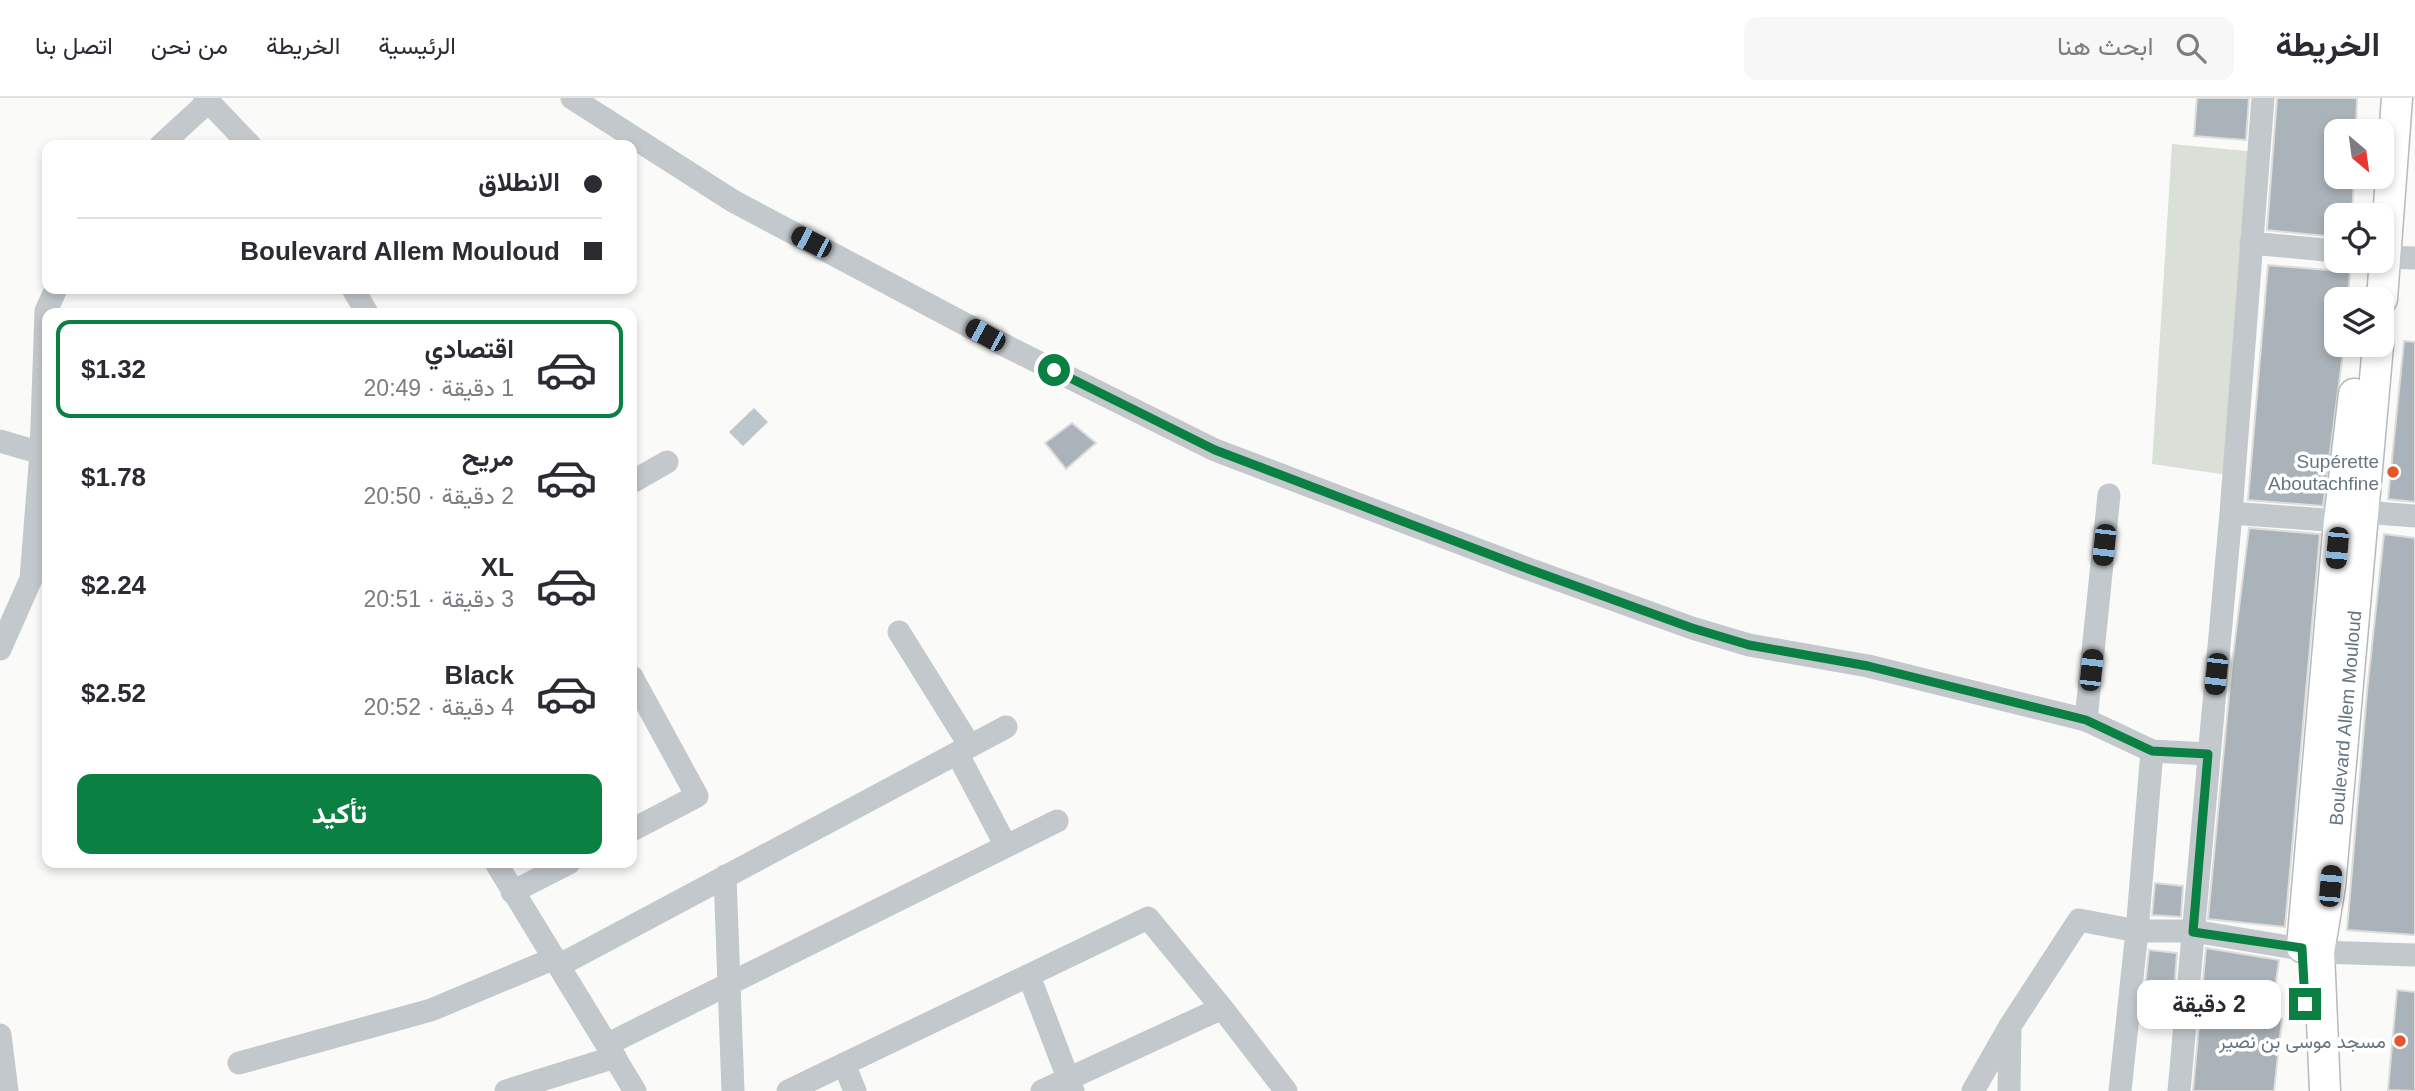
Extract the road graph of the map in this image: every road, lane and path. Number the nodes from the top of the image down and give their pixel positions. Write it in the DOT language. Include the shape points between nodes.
graph roads {
  1 [pos="572,98"];
  2 [pos="2263,98"];
  3 [pos="2379,98"];
  4 [pos="2397,98"];
  5 [pos="207,99"];
  6 [pos="2378,119"];
  7 [pos="166,140"];
  8 [pos="245,140"];
  9 [pos="2385,203"];
  10 [pos="2250,243"];
  11 [pos="2324,250"];
  12 [pos="2394,258"];
  13 [pos="2415,258"];
  14 [pos="2358,357"];
  15 [pos="2376,357"];
  16 [pos="42,425"];
  17 [pos="0,441"];
  18 [pos="41,453"];
  19 [pos="667,462"];
  20 [pos="637,479"];
  21 [pos="2109,495"];
  22 [pos="2231,513"];
  23 [pos="2351,516"];
  24 [pos="2415,516"];
  25 [pos="900,632"];
  26 [pos="0,649"];
  27 [pos="637,686"];
  28 [pos="2086,720"];
  29 [pos="1006,727"];
  30 [pos="963,750"];
  31 [pos="2152,751"];
  32 [pos="2208,754"];
  33 [pos="1057,821"];
  34 [pos="637,827"];
  35 [pos="1006,846"];
  36 [pos="499,868"];
  37 [pos="559,868"];
  38 [pos="726,876"];
  39 [pos="512,892"];
  40 [pos="2137,931"];
  41 [pos="2193,932"];
  42 [pos="2311,950"];
  43 [pos="2415,955"];
  44 [pos="557,962"];
  45 [pos="1029,975"];
  46 [pos="728,984"];
  47 [pos="1222,1008"];
  48 [pos="2010,1026"];
  49 [pos="0,1035"];
  50 [pos="611,1051"];
  51 [pos="239,1063"];
  52 [pos="844,1064"];
  53 [pos="1071,1085"];
  54 [pos="7,1091"];
  55 [pos="506,1091"];
  56 [pos="635,1091"];
  57 [pos="733,1091"];
  58 [pos="788,1091"];
  59 [pos="855,1091"];
  60 [pos="1042,1091"];
  61 [pos="1285,1091"];
  62 [pos="1973,1091"];
  63 [pos="2009,1091"];
  64 [pos="2120,1091"];
  65 [pos="2179,1091"];
  66 [pos="2309,1091"];
  67 [pos="2325,1091"];
  1 -- 28 [label="street" via="733,201 1215,450 1692,628 1749,645 1868,666"];
  2 -- 10 [label="street"];
  3 -- 6 [label="main road"];
  4 -- 9 [label="main road"];
  5 -- 7 [label="street"];
  5 -- 8 [label="street"];
  10 -- 11 [label="street"];
  10 -- 22 [label="street"];
  12 -- 13 [label="street"];
  14 -- 23 [label="main road, Boulevard Allem Mouloud"];
  15 -- 23 [label="main road, Boulevard Allem Mouloud"];
  16 -- 18 [label="street"];
  17 -- 18 [label="street"];
  18 -- 26 [label="street" via="31,579"];
  19 -- 20 [label="street"];
  21 -- 28 [label="street"];
  22 -- 23 [label="street"];
  22 -- 32 [label="street"];
  23 -- 24 [label="street"];
  23 -- 42 [label="main road, Boulevard Allem Mouloud"];
  25 -- 30 [label="street"];
  27 -- 34 [label="street" via="697,796"];
  28 -- 31 [label="street"];
  29 -- 30 [label="street"];
  30 -- 35 [label="street"];
  30 -- 38 [label="street"];
  31 -- 32 [label="street"];
  31 -- 40 [label="street"];
  32 -- 41 [label="street"];
  33 -- 35 [label="street"];
  35 -- 46 [label="street"];
  36 -- 39 [label="street"];
  37 -- 39 [label="street"];
  38 -- 44 [label="street"];
  38 -- 46 [label="street"];
  39 -- 44 [label="street"];
  40 -- 41 [label="street"];
  40 -- 48 [label="street" via="2079,920"];
  40 -- 64 [label="street"];
  41 -- 42 [label="street"];
  41 -- 65 [label="street"];
  42 -- 43 [label="street"];
  42 -- 66 [label="main road, Boulevard Allem Mouloud"];
  42 -- 67 [label="main road, Boulevard Allem Mouloud"];
  44 -- 50 [label="street"];
  44 -- 51 [label="street" via="431,1010"];
  45 -- 47 [label="street" via="1148,918"];
  45 -- 52 [label="street"];
  45 -- 53 [label="street"];
  46 -- 50 [label="street"];
  46 -- 57 [label="street"];
  47 -- 53 [label="street"];
  47 -- 61 [label="street"];
  48 -- 62 [label="street"];
  48 -- 63 [label="street"];
  49 -- 54 [label="street"];
  50 -- 55 [label="street"];
  50 -- 56 [label="street"];
  52 -- 58 [label="street"];
  52 -- 59 [label="street"];
  53 -- 60 [label="street"];
}
